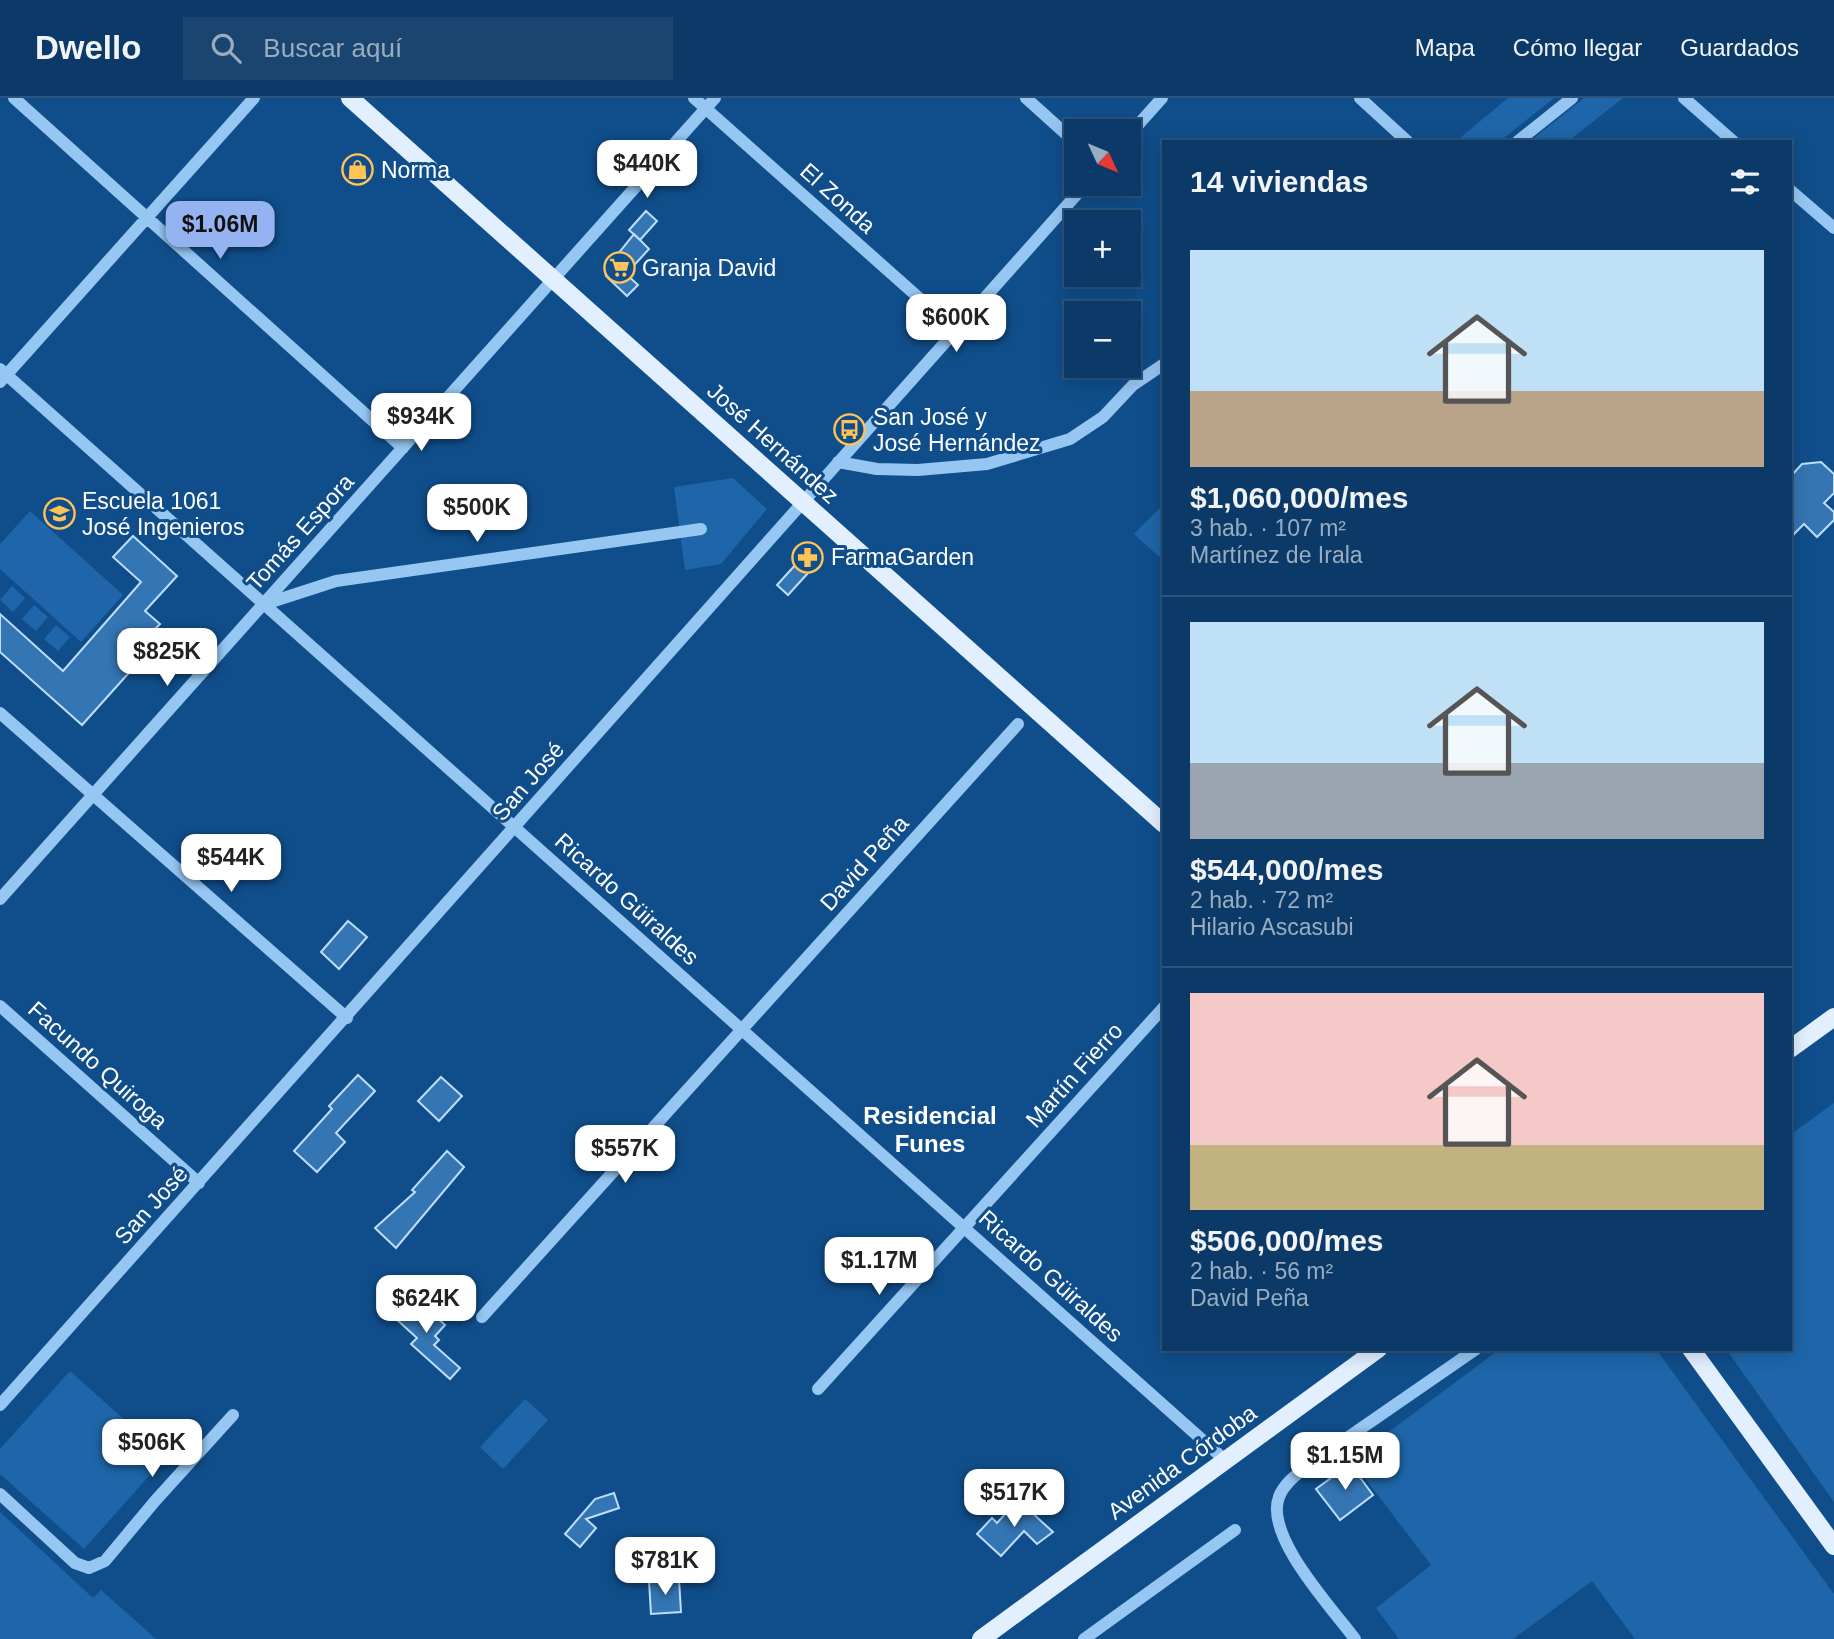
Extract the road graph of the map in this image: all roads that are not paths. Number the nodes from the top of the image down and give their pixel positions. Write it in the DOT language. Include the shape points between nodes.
graph roads {
  1 [pos="14,98"];
  2 [pos="254,98"];
  3 [pos="350,98"];
  4 [pos="694,98"];
  5 [pos="715,98"];
  6 [pos="1026,98"];
  7 [pos="1162,98"];
  8 [pos="1360,98"];
  9 [pos="1572,98"];
  10 [pos="1684,98"];
  11 [pos="706,108"];
  12 [pos="1141,122"];
  13 [pos="1064,132"];
  14 [pos="1406,140"];
  15 [pos="1520,140"];
  16 [pos="1732,140"];
  17 [pos="1792,192"];
  18 [pos="1075,196"];
  19 [pos="147,218"];
  20 [pos="1834,228"];
  21 [pos="553,279"];
  22 [pos="955,330"];
  23 [pos="1162,365"];
  24 [pos="2,375"];
  25 [pos="403,448"];
  26 [pos="838,462"];
  27 [pos="802,502"];
  28 [pos="701,529"];
  29 [pos="264,604"];
  30 [pos="0,713"];
  31 [pos="1018,724"];
  32 [pos="93,795"];
  33 [pos="1162,822"];
  34 [pos="515,827"];
  35 [pos="0,899"];
  36 [pos="0,1006"];
  37 [pos="1162,1009"];
  38 [pos="1834,1017"];
  39 [pos="347,1018"];
  40 [pos="742,1030"];
  41 [pos="1792,1048"];
  42 [pos="199,1183"];
  43 [pos="964,1227"];
  44 [pos="482,1317"];
  45 [pos="1375,1351"];
  46 [pos="1473,1351"];
  47 [pos="1692,1351"];
  48 [pos="818,1389"];
  49 [pos="1,1402"];
  50 [pos="233,1415"];
  51 [pos="1226,1461"];
  52 [pos="0,1494"];
  53 [pos="1236,1530"];
  54 [pos="1834,1546"];
  55 [pos="981,1639"];
  56 [pos="1084,1639"];
  57 [pos="1355,1639"];
  1 -- 19 [label="street"];
  2 -- 19 [label="street"];
  3 -- 21 [label="main road, José Hernández"];
  4 -- 11 [label="street, El Zonda"];
  5 -- 11 [label="street, Tomás Espora"];
  6 -- 13 [label="street"];
  7 -- 12 [label="street"];
  8 -- 14 [label="street"];
  9 -- 15 [label="street"];
  10 -- 16 [label="street"];
  11 -- 21 [label="street, Tomás Espora"];
  11 -- 22 [label="street, El Zonda"];
  17 -- 20 [label="street"];
  18 -- 22 [label="street, San José"];
  19 -- 24 [label="street"];
  19 -- 25 [label="street"];
  21 -- 25 [label="street, Tomás Espora"];
  21 -- 27 [label="main road, José Hernández"];
  22 -- 26 [label="street, San José"];
  23 -- 26 [label="street" via="1133,385 1103,417 1059,443 987,464 918,470"];
  24 -- 29 [label="street, Ricardo Güiraldes"];
  25 -- 29 [label="street, Tomás Espora"];
  26 -- 27 [label="street, San José"];
  27 -- 33 [label="main road, José Hernández"];
  27 -- 34 [label="street, San José"];
  28 -- 29 [label="street" via="337,580"];
  29 -- 32 [label="street, Tomás Espora"];
  29 -- 34 [label="street, Ricardo Güiraldes"];
  30 -- 32 [label="street"];
  31 -- 40 [label="street, David Peña"];
  32 -- 35 [label="street, Tomás Espora"];
  32 -- 39 [label="street"];
  34 -- 39 [label="street, San José"];
  34 -- 40 [label="street, Ricardo Güiraldes"];
  36 -- 42 [label="street, Facundo Quiroga"];
  37 -- 43 [label="street, Martín Fierro"];
  38 -- 41 [label="main road"];
  39 -- 42 [label="street, San José"];
  40 -- 43 [label="street, Ricardo Güiraldes"];
  40 -- 44 [label="street, David Peña"];
  42 -- 49 [label="street, San José"];
  43 -- 48 [label="street, Martín Fierro"];
  43 -- 51 [label="street, Ricardo Güiraldes"];
  45 -- 51 [label="main road, Avenida Córdoba"];
  46 -- 57 [label="street" via="1308,1465 1278,1497 1283,1541"];
  47 -- 54 [label="main road"];
  50 -- 52 [label="street" via="105,1561 89,1568 75,1563"];
  51 -- 55 [label="main road, Avenida Córdoba"];
  53 -- 56 [label="street"];
}
